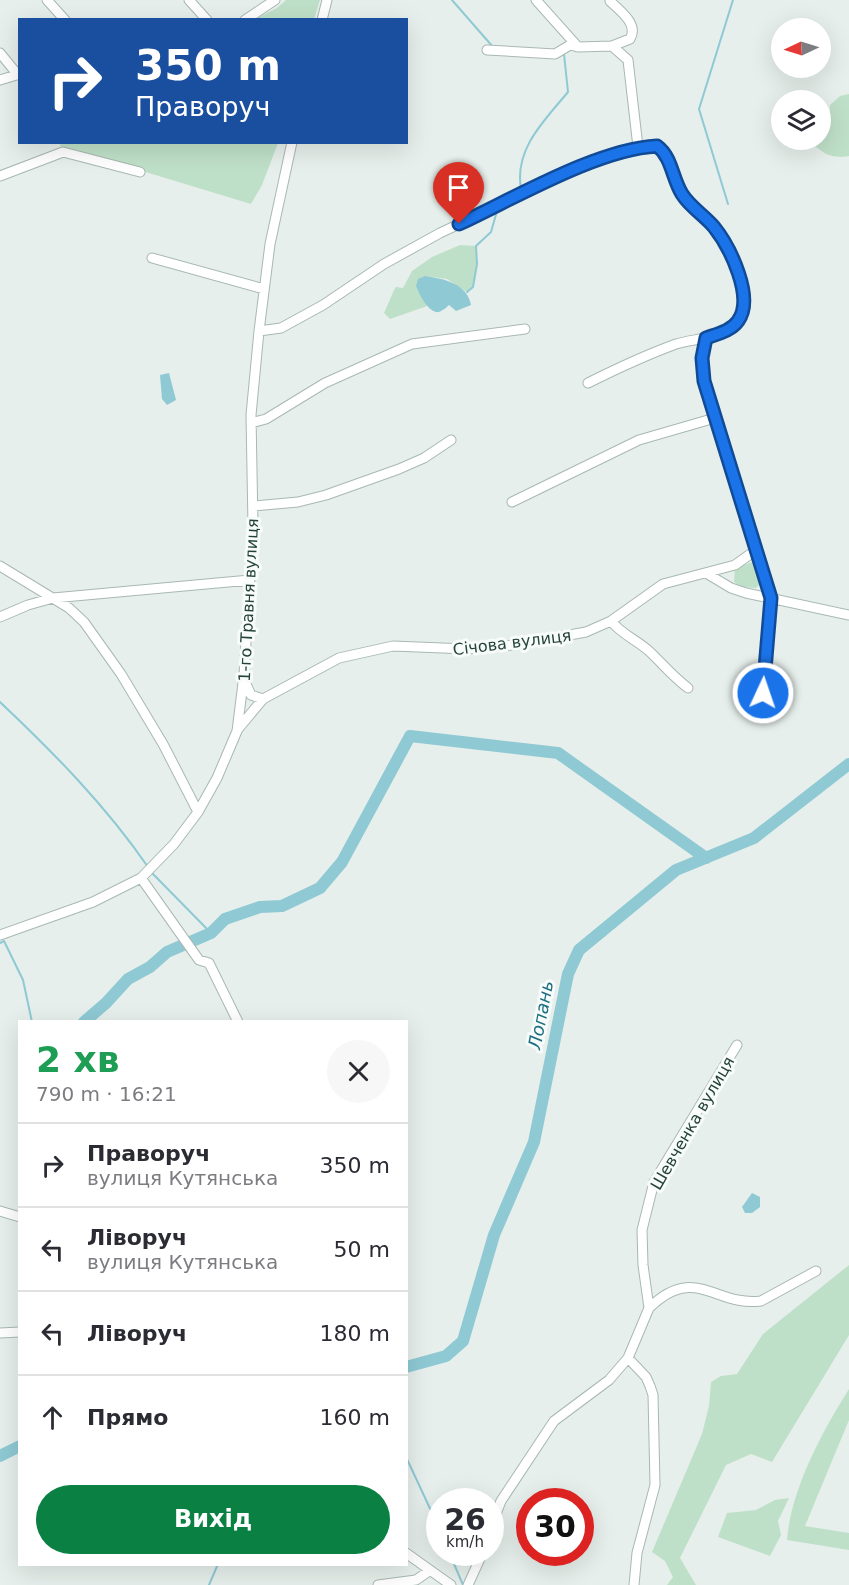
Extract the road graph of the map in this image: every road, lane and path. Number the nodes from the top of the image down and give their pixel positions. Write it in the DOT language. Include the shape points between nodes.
graph roads {
  1 [pos="46,0"];
  2 [pos="189,0"];
  3 [pos="275,0"];
  4 [pos="327,0"];
  5 [pos="537,0"];
  6 [pos="610,1"];
  7 [pos="63,18"];
  8 [pos="205,18"];
  9 [pos="248,18"];
  10 [pos="322,18"];
  11 [pos="612,46"];
  12 [pos="578,47"];
  13 [pos="487,50"];
  14 [pos="0,53"];
  15 [pos="18,73"];
  16 [pos="18,74"];
  17 [pos="0,80"];
  18 [pos="55,144"];
  19 [pos="292,144"];
  20 [pos="638,147"];
  21 [pos="54,155"];
  22 [pos="140,172"];
  23 [pos="0,176"];
  24 [pos="152,258"];
  25 [pos="264,289"];
  26 [pos="525,329"];
  27 [pos="259,331"];
  28 [pos="706,338"];
  29 [pos="588,383"];
  30 [pos="715,418"];
  31 [pos="251,423"];
  32 [pos="451,440"];
  33 [pos="512,502"];
  34 [pos="253,506"];
  35 [pos="756,550"];
  36 [pos="0,566"];
  37 [pos="706,573"];
  38 [pos="250,580"];
  39 [pos="53,598"];
  40 [pos="771,598"];
  41 [pos="849,615"];
  42 [pos="0,617"];
  43 [pos="611,621"];
  44 [pos="244,680"];
  45 [pos="688,688"];
  46 [pos="763,693"];
  47 [pos="263,699"];
  48 [pos="237,730"];
  49 [pos="198,812"];
  50 [pos="141,878"];
  51 [pos="0,935"];
  52 [pos="237,1020"];
  53 [pos="738,1046"];
  54 [pos="0,1211"];
  55 [pos="18,1216"];
  56 [pos="816,1270"];
  57 [pos="650,1308"];
  58 [pos="18,1332"];
  59 [pos="0,1333"];
  60 [pos="628,1359"];
  61 [pos="504,1496"];
  62 [pos="408,1554"];
  63 [pos="477,1566"];
  64 [pos="429,1570"];
  65 [pos="378,1585"];
  66 [pos="451,1585"];
  67 [pos="468,1585"];
  68 [pos="634,1585"];
  1 -- 7 [label="street"];
  2 -- 8 [label="street"];
  3 -- 9 [label="street"];
  4 -- 10 [label="street"];
  5 -- 12 [label="street"];
  6 -- 11 [label="street" via="632,28 630,39"];
  11 -- 12 [label="street"];
  11 -- 20 [label="street" via="630,65"];
  12 -- 13 [label="street" via="570,45 559,52"];
  14 -- 15 [label="street"];
  16 -- 17 [label="street"];
  18 -- 21 [label="street"];
  19 -- 25 [label="street, 1-го Травня вулиця"];
  20 -- 27 [label="street" via="581,167 440,233 281,328"];
  20 -- 28 [label="street" via="657,146 665,152 683,195 724,242 744,292 745,308 738,321 728,330"];
  21 -- 22 [label="street" via="63,152"];
  21 -- 23 [label="street"];
  24 -- 25 [label="street"];
  25 -- 27 [label="street, 1-го Травня вулиця"];
  26 -- 31 [label="street" via="412,344 325,383 266,419"];
  27 -- 31 [label="street, 1-го Травня вулиця"];
  28 -- 29 [label="street" via="674,345"];
  28 -- 30 [label="street" via="702,358 704,381"];
  30 -- 33 [label="street" via="639,440"];
  30 -- 35 [label="street"];
  31 -- 34 [label="street, 1-го Травня вулиця"];
  32 -- 34 [label="street" via="399,469 326,495"];
  34 -- 38 [label="street, 1-го Травня вулиця"];
  35 -- 37 [label="street, Січова вулиця" via="735,565"];
  35 -- 40 [label="street"];
  36 -- 39 [label="street"];
  37 -- 40 [label="street" via="731,588"];
  37 -- 43 [label="street, Січова вулиця" via="663,584"];
  38 -- 39 [label="street"];
  38 -- 44 [label="street, 1-го Травня вулиця"];
  39 -- 42 [label="street"];
  39 -- 49 [label="street" via="84,622 121,674"];
  40 -- 41 [label="street"];
  40 -- 46 [label="street"];
  43 -- 45 [label="street"];
  43 -- 47 [label="street, Січова вулиця" via="586,632 514,645 455,650 393,646 368,650 321,666"];
  44 -- 47 [label="street" via="251,695"];
  44 -- 48 [label="street, 1-го Травня вулиця"];
  47 -- 48 [label="street, Січова вулиця"];
  48 -- 49 [label="street, 1-го Травня вулиця"];
  49 -- 50 [label="street, 1-го Травня вулиця"];
  50 -- 51 [label="street, 1-го Травня вулиця" via="93,902"];
  50 -- 52 [label="street" via="199,960 209,963"];
  53 -- 57 [label="street, Шевченка вулиця" via="654,1182 642,1230"];
  54 -- 55 [label="street"];
  56 -- 57 [label="street" via="760,1301 751,1303 707,1290 679,1288 665,1293"];
  57 -- 60 [label="street"];
  58 -- 59 [label="street"];
  60 -- 61 [label="street" via="609,1380 554,1421"];
  60 -- 68 [label="street" via="651,1386 655,1446 655,1485 637,1553"];
  62 -- 64 [label="street"];
  63 -- 67 [label="street"];
  64 -- 65 [label="street" via="416,1580"];
  64 -- 66 [label="street"];
}
